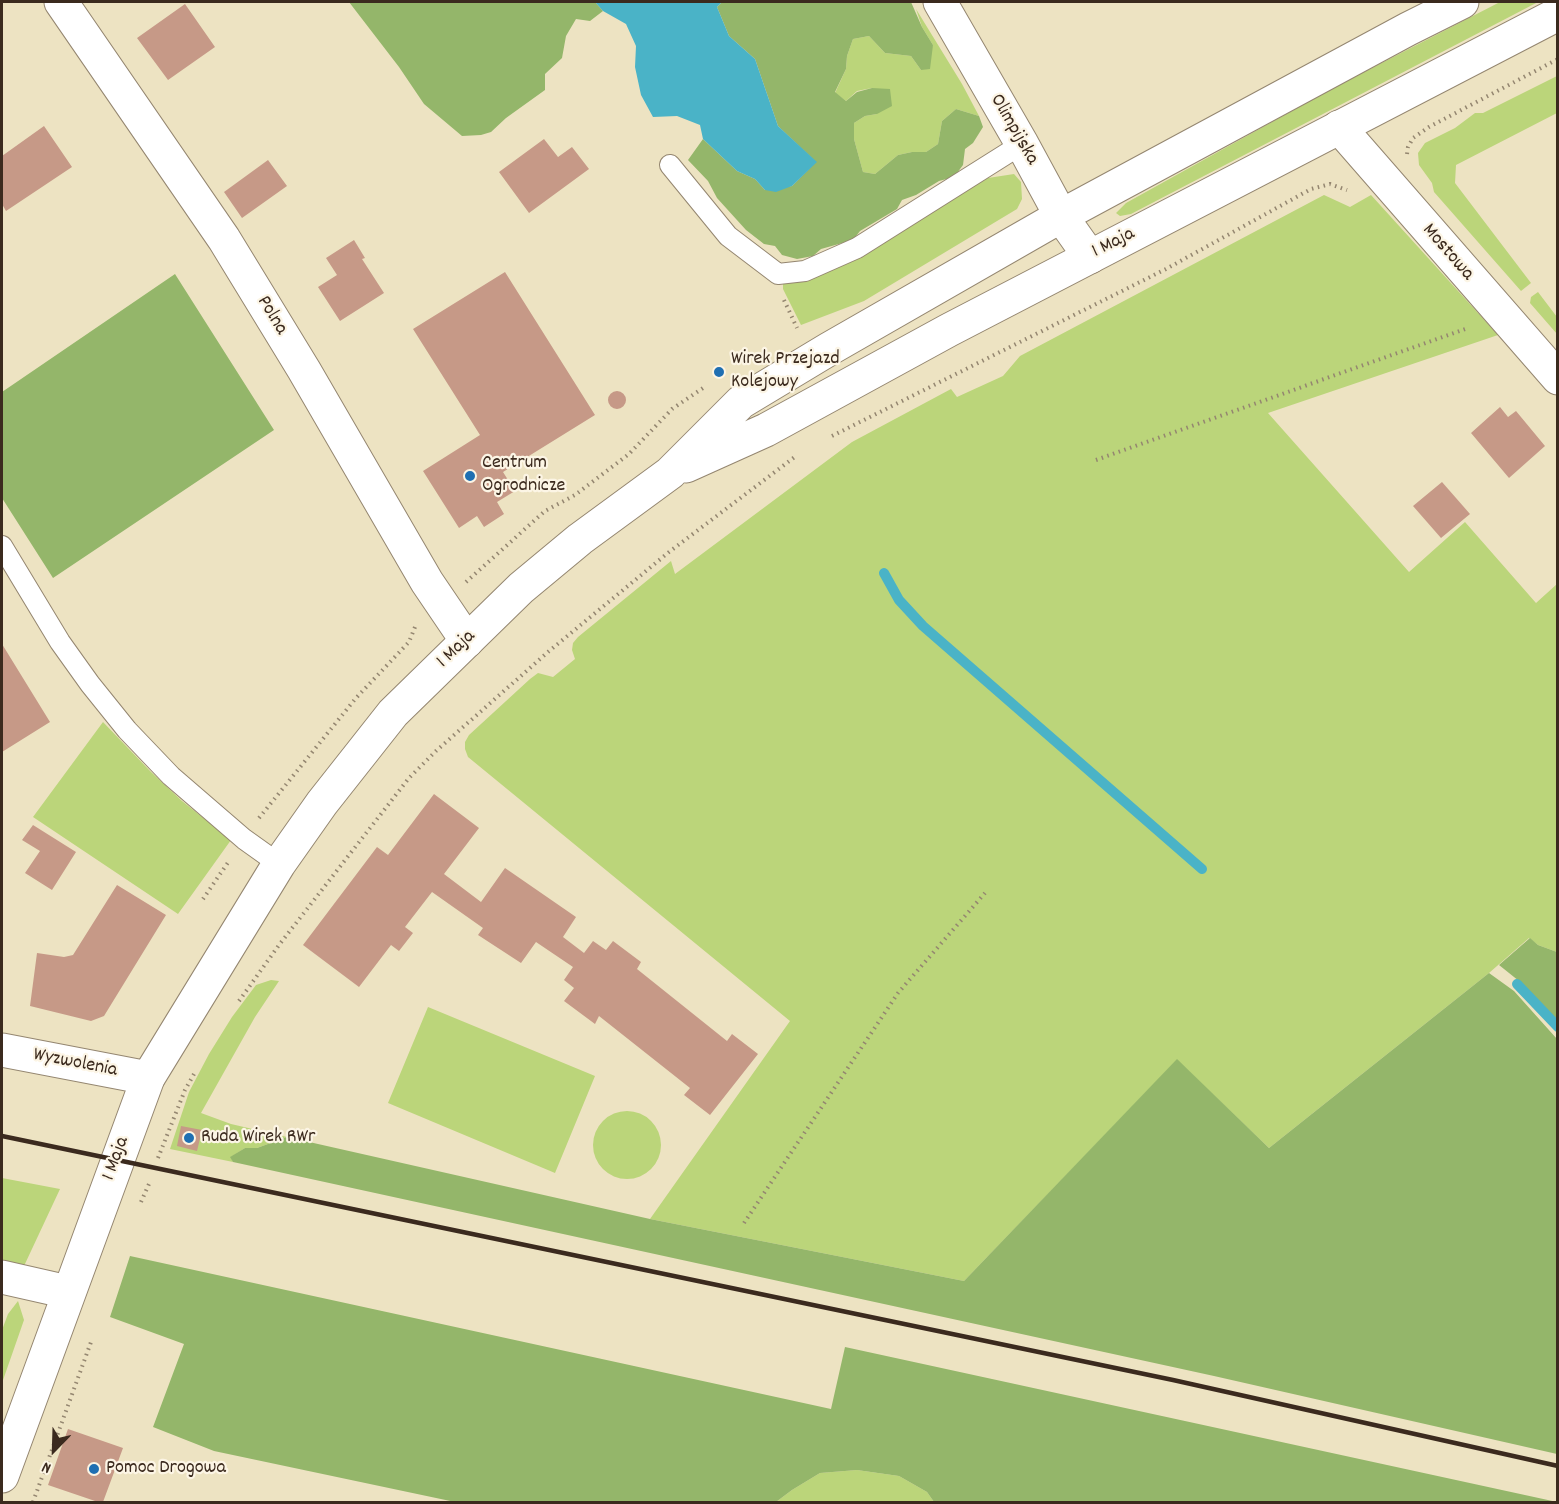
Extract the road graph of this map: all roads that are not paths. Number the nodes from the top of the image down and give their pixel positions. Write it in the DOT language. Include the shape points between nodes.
graph roads {
  1 [pos="60,2"];
  2 [pos="940,2"];
  3 [pos="1462,2"];
  4 [pos="1557,14"];
  5 [pos="1339,127"];
  6 [pos="1023,144"];
  7 [pos="670,165"];
  8 [pos="1061,216"];
  9 [pos="1090,257"];
  10 [pos="1557,377"];
  11 [pos="670,473"];
  12 [pos="2,546"];
  13 [pos="466,641"];
  14 [pos="279,864"];
  15 [pos="2,1050"];
  16 [pos="148,1078"];
  17 [pos="2,1277"];
  18 [pos="69,1292"];
  19 [pos="2,1476"];
  1 -- 13 [label="main road, Polna" via="224,239"];
  2 -- 6 [label="main road, Olimpijska"];
  3 -- 8 [label="main road, 1 Maja"];
  4 -- 5 [label="main road, 1 Maja"];
  5 -- 9 [label="main road, 1 Maja"];
  5 -- 10 [label="main road, Mostowa"];
  6 -- 7 [label="lane" via="857,248 805,271 778,274 728,236"];
  6 -- 8 [label="main road, Olimpijska"];
  8 -- 9 [label="main road, Olimpijska"];
  8 -- 11 [label="main road, 1 Maja" via="756,392 728,414"];
  9 -- 11 [label="main road, 1 Maja" via="766,430"];
  11 -- 13 [label="main road, 1 Maja" via="580,539"];
  12 -- 14 [label="lane" via="60,642 127,730 171,776"];
  13 -- 14 [label="main road, 1 Maja" via="393,713"];
  14 -- 16 [label="main road, 1 Maja"];
  15 -- 16 [label="main road, Wyzwolenia"];
  16 -- 18 [label="main road, 1 Maja"];
  17 -- 18 [label="main road"];
  18 -- 19 [label="main road, 1 Maja"];
}
